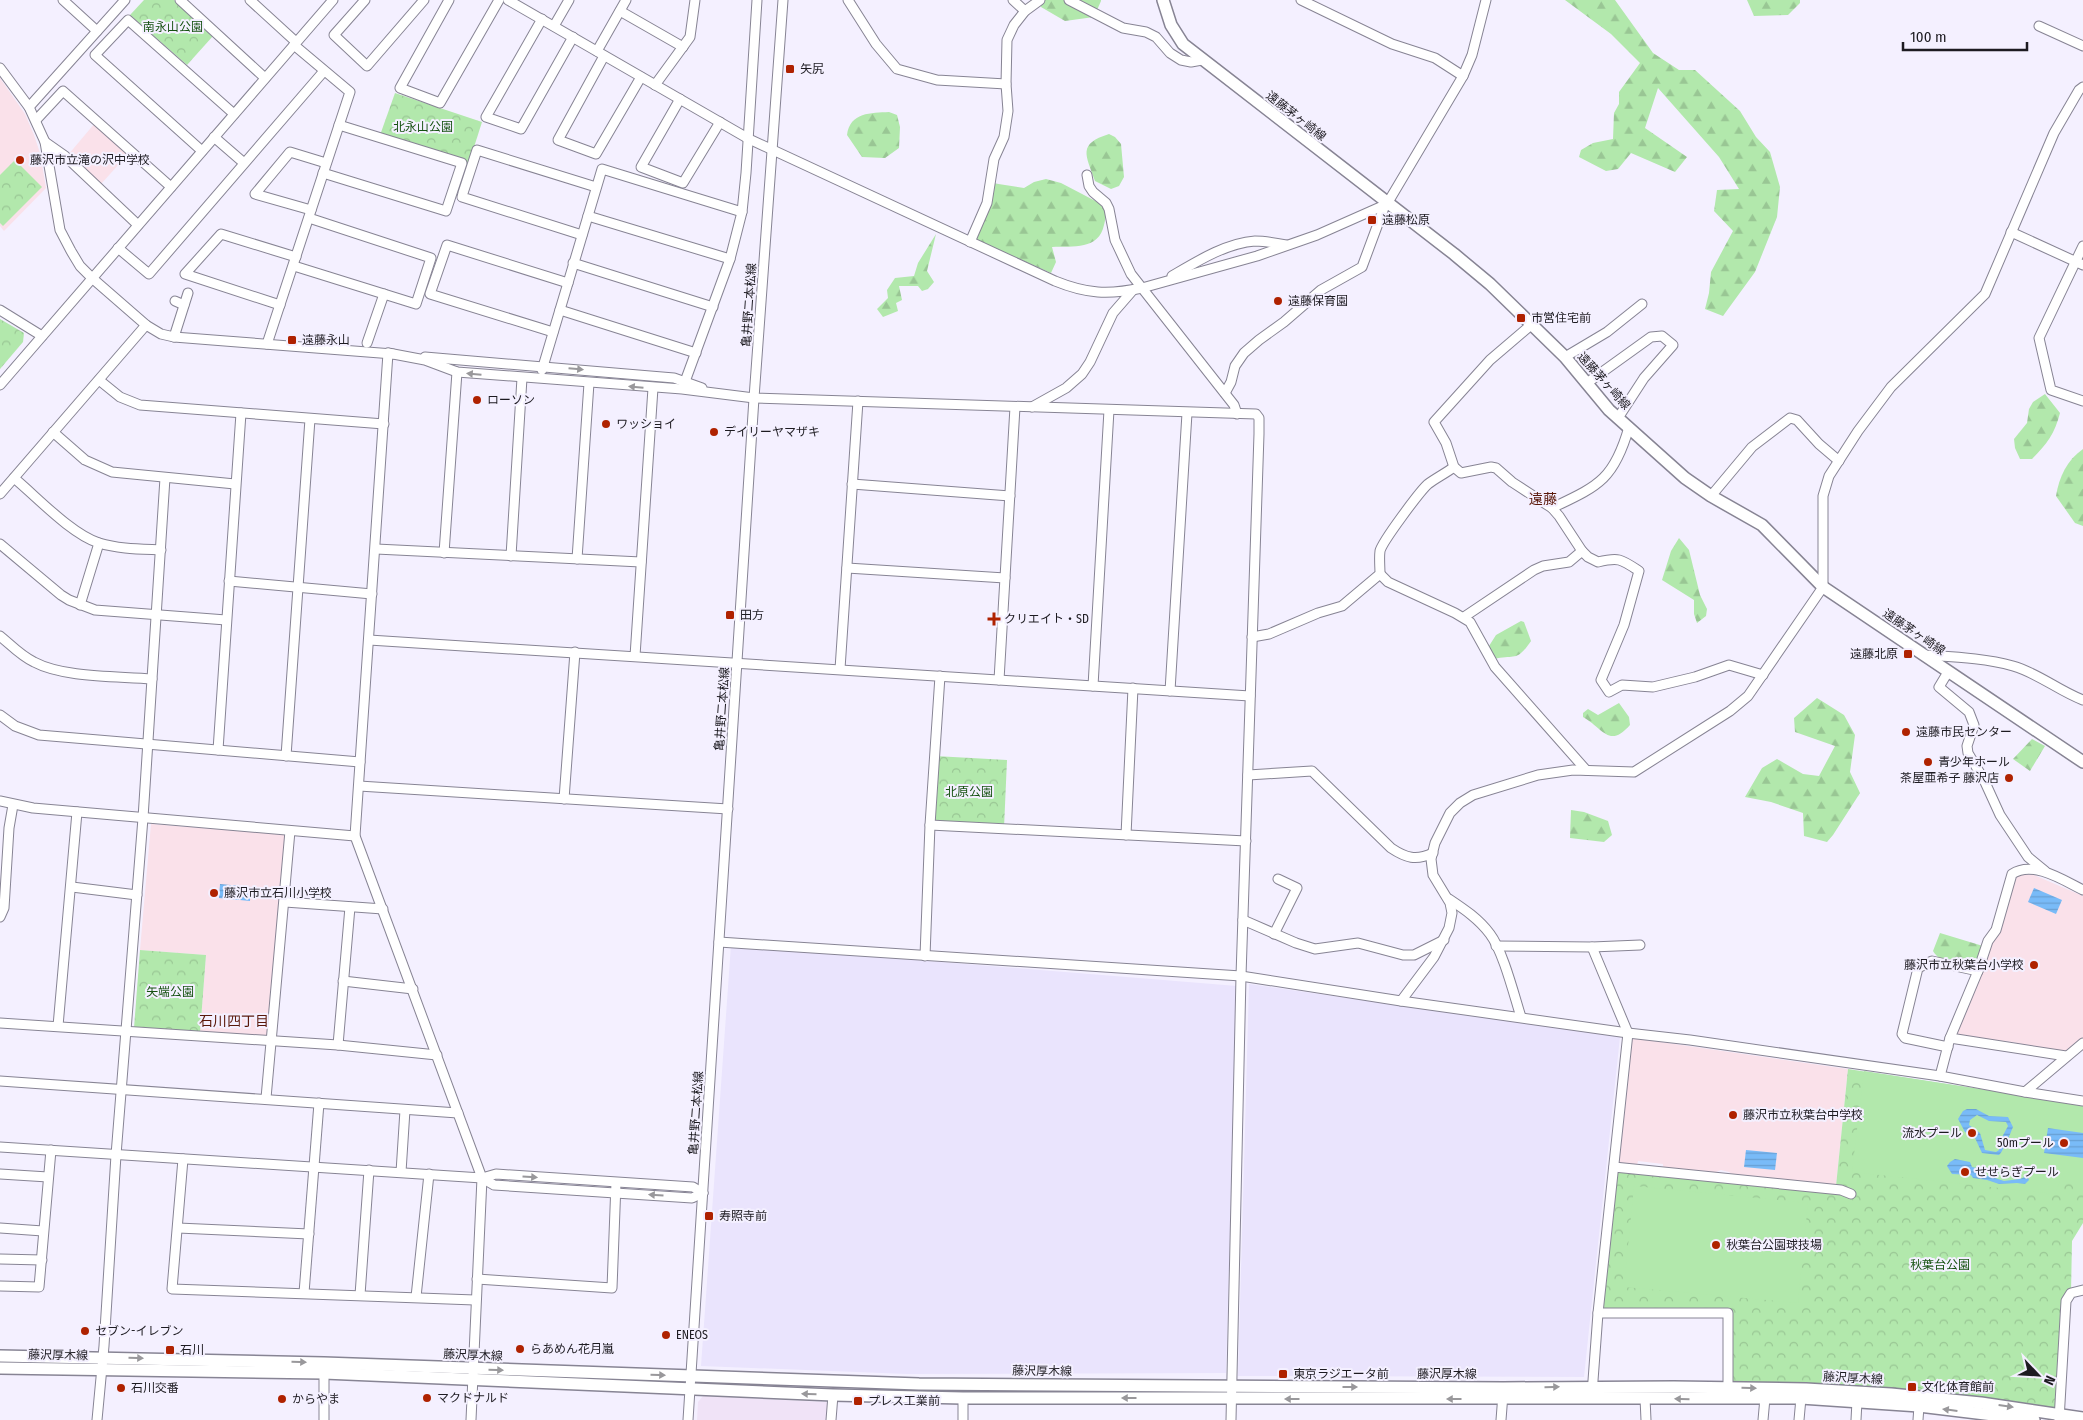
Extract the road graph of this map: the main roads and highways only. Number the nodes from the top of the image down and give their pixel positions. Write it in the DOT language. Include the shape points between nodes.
graph roads {
  1 [pos="1163,0"];
  2 [pos="2083,762"];
  3 [pos="0,1356"];
  4 [pos="0,1368"];
  5 [pos="471,1374"];
  6 [pos="1231,1393"];
  7 [pos="1503,1394"];
  8 [pos="2060,1417"];
  9 [pos="2083,1418"];
  10 [pos="2034,1420"];
  1 -- 2 [label="main road, 遠藤茅ヶ崎線" via="1171,25 1183,44 1490,284 1565,358 1618,418 1685,478 1762,525 1822,586"];
  3 -- 5 [label="main road, 藤沢厚木線, one-way" via="103,1357"];
  4 -- 5 [label="main road, 藤沢厚木線"];
  5 -- 6 [label="main road, 藤沢厚木線, one-way" via="690,1376"];
  6 -- 5 [label="main road, 藤沢厚木線, one-way" via="963,1398 833,1395"];
  6 -- 7 [label="main road, 藤沢厚木線"];
  7 -- 8 [label="main road, 藤沢厚木線, one-way" via="1592,1387 1728,1387 1892,1394 1981,1402"];
  10 -- 7 [label="main road, 藤沢厚木線, one-way" via="1919,1406 1801,1398 1593,1399"];
  8 -- 9 [label="main road, 藤沢厚木線"];
}
